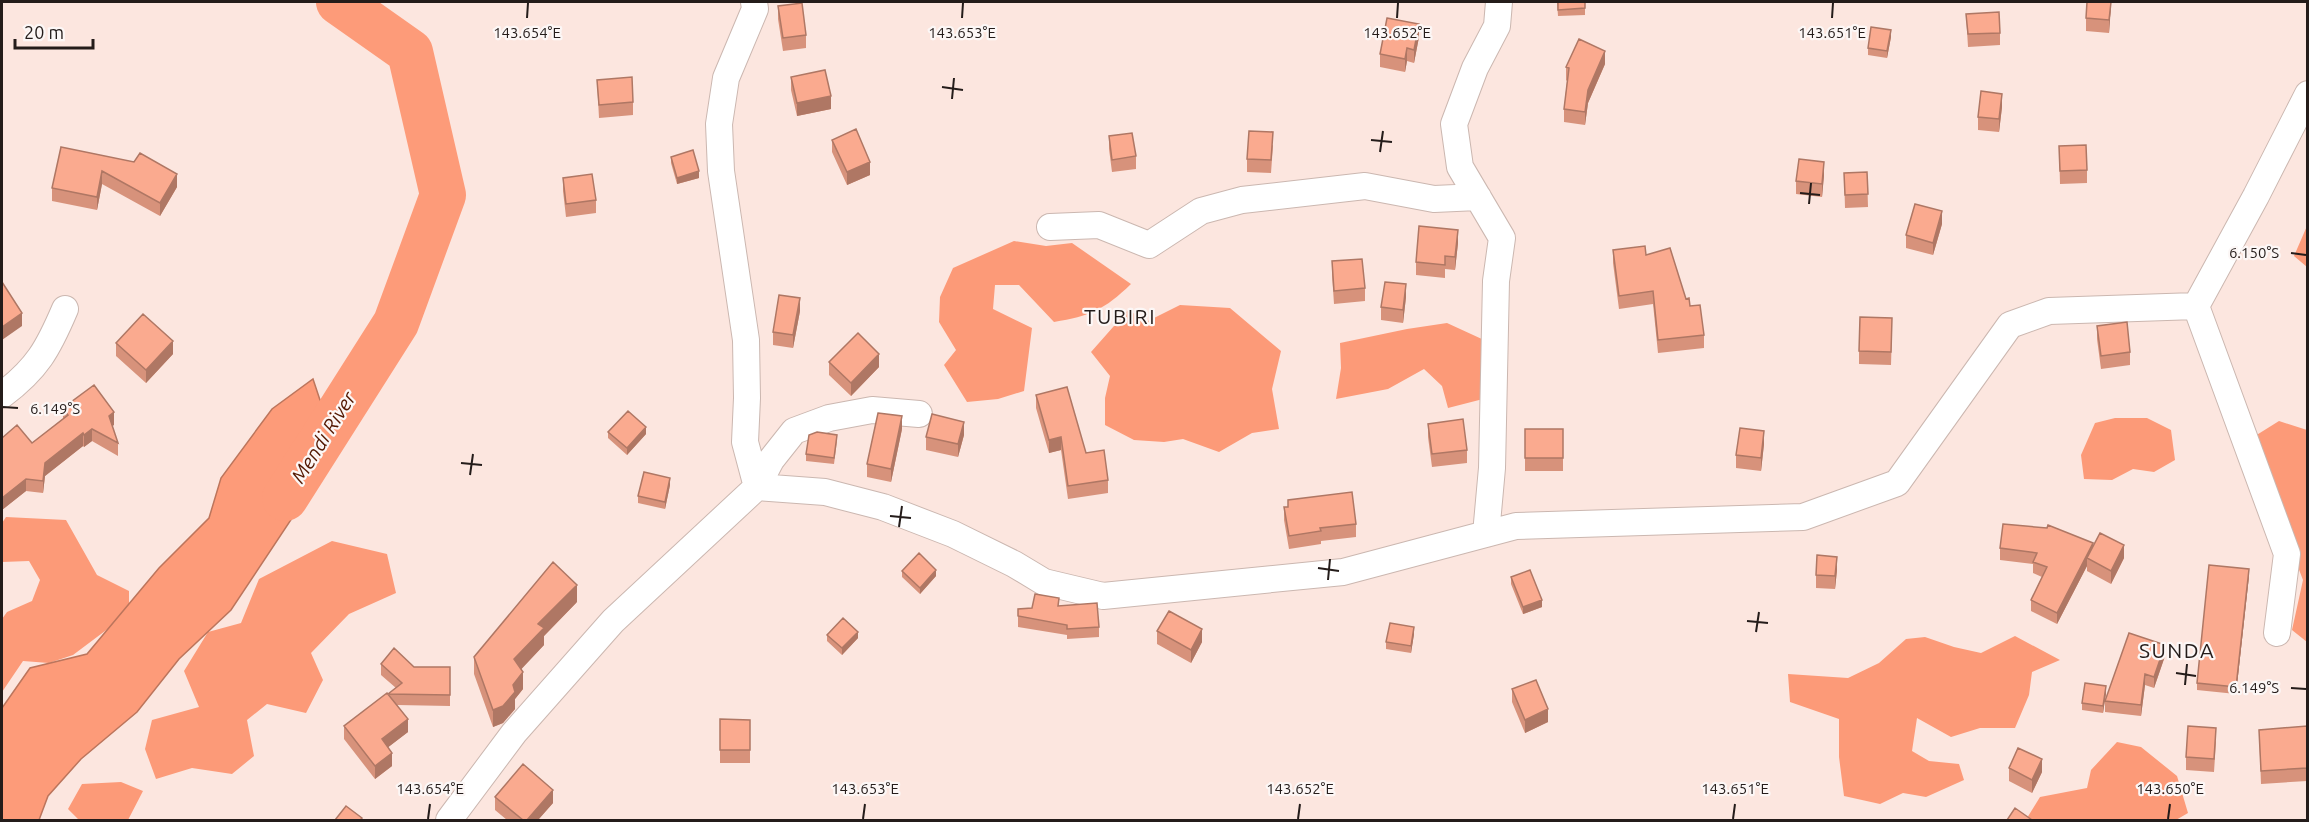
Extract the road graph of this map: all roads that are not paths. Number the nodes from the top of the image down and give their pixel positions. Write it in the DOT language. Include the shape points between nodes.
graph roads {
  1 [pos="754,2"];
  2 [pos="1499,2"];
  3 [pos="2307,94"];
  4 [pos="1478,197"];
  5 [pos="1050,227"];
  6 [pos="2196,306"];
  7 [pos="65,309"];
  8 [pos="2,396"];
  9 [pos="919,414"];
  10 [pos="757,487"];
  11 [pos="1486,534"];
  12 [pos="2277,633"];
  13 [pos="450,820"];
  1 -- 10 [label="street" via="755,9 726,78 719,124 721,171 746,340 746,442"];
  2 -- 4 [label="street" via="1497,26 1475,68 1454,124 1460,167"];
  3 -- 6 [label="street"];
  4 -- 5 [label="street" via="1434,199 1365,186 1242,200 1202,211 1149,245 1099,225"];
  4 -- 11 [label="street" via="1502,238 1496,281 1492,468"];
  6 -- 11 [label="street" via="2049,311 2010,325 1897,483 1803,517 1516,526"];
  6 -- 12 [label="street" via="2287,554"];
  7 -- 8 [label="street" via="44,354"];
  9 -- 10 [label="street" via="872,410 829,418 794,431 771,460"];
  10 -- 11 [label="street" via="825,492 883,507 953,534 1044,582 1102,596 1343,572"];
  10 -- 13 [label="street" via="614,621 514,733"];
}
